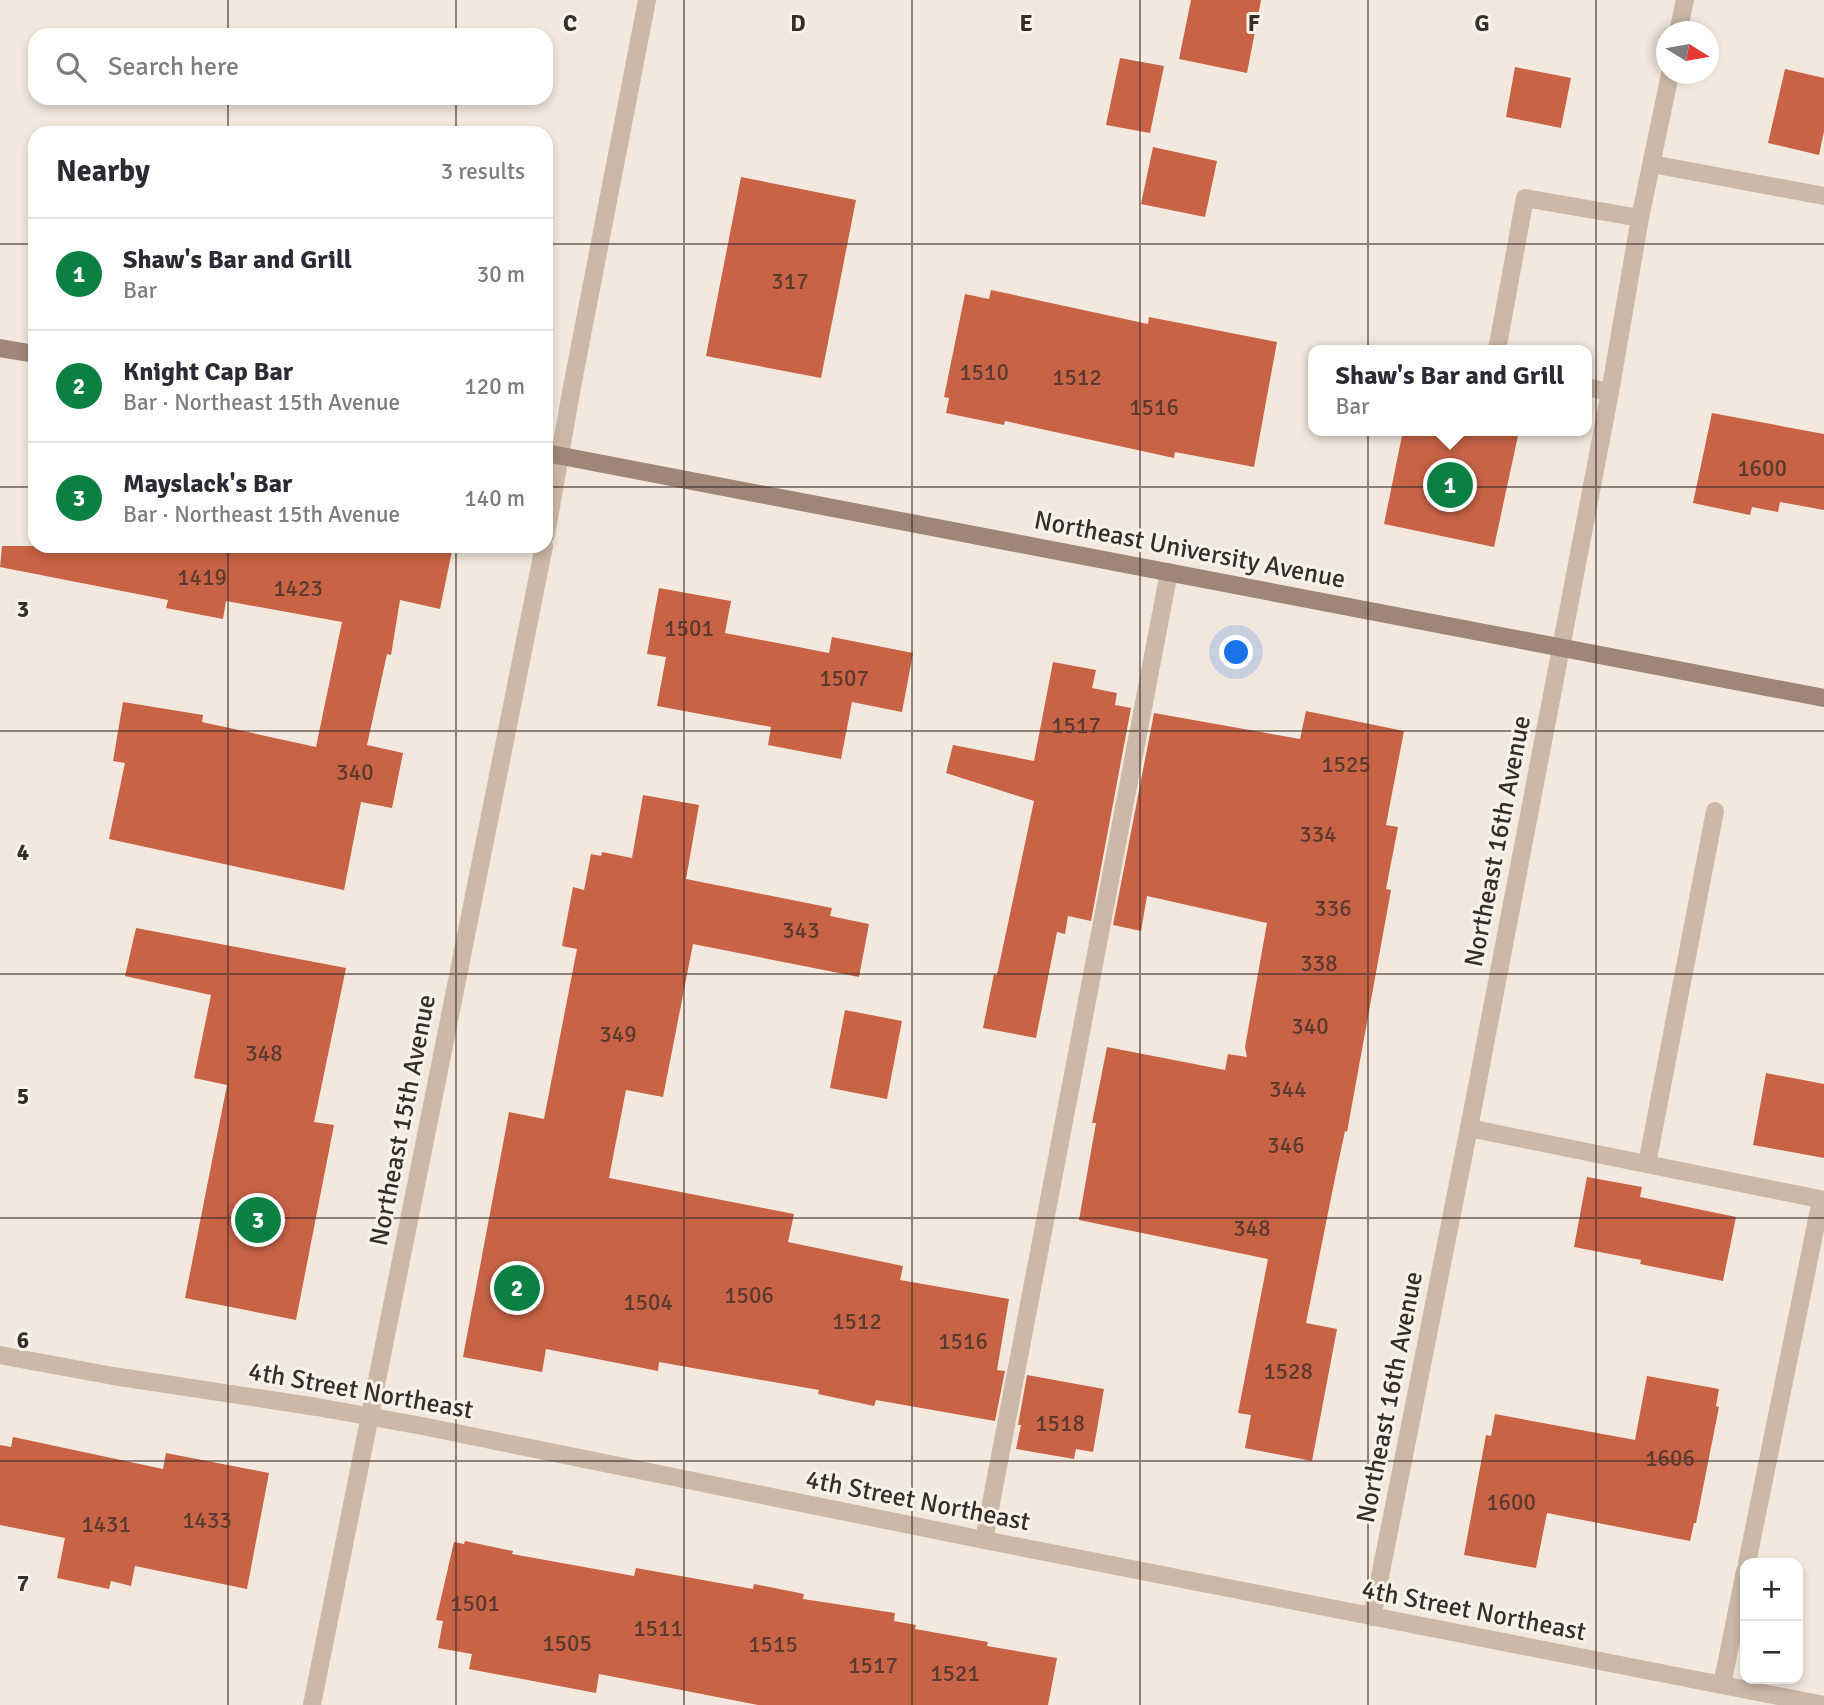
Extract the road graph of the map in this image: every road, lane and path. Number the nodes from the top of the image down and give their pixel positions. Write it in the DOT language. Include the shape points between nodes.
graph roads {
  1 [pos="647,0"];
  2 [pos="1685,0"];
  3 [pos="1680,21"];
  4 [pos="1668,84"];
  5 [pos="1653,164"];
  6 [pos="1824,196"];
  7 [pos="1640,218"];
  8 [pos="1498,345"];
  9 [pos="0,348"];
  10 [pos="28,354"];
  11 [pos="1592,388"];
  12 [pos="1610,392"];
  13 [pos="553,454"];
  14 [pos="543,553"];
  15 [pos="1169,572"];
  16 [pos="1560,647"];
  17 [pos="1824,698"];
  18 [pos="1715,811"];
  19 [pos="1469,1128"];
  20 [pos="1647,1164"];
  21 [pos="1822,1200"];
  22 [pos="0,1355"];
  23 [pos="371,1417"];
  24 [pos="984,1540"];
  25 [pos="1748,1558"];
  26 [pos="1740,1596"];
  27 [pos="1372,1617"];
  28 [pos="1722,1685"];
  29 [pos="312,1705"];
  30 [pos="1824,1705"];
  1 -- 13 [label="street"];
  2 -- 3 [label="street"];
  4 -- 5 [label="street, Northeast 16th Avenue"];
  5 -- 6 [label="street"];
  5 -- 7 [label="street, Northeast 16th Avenue"];
  7 -- 8 [label="street" via="1525,198"];
  7 -- 12 [label="street, Northeast 16th Avenue"];
  9 -- 10 [label="main road"];
  11 -- 12 [label="street"];
  12 -- 16 [label="street, Northeast 16th Avenue"];
  13 -- 15 [label="main road, Northeast University Avenue"];
  14 -- 23 [label="street, Northeast 15th Avenue"];
  15 -- 16 [label="main road, Northeast University Avenue"];
  15 -- 24 [label="street"];
  16 -- 17 [label="main road, Northeast University Avenue"];
  16 -- 19 [label="street, Northeast 16th Avenue"];
  18 -- 20 [label="street"];
  19 -- 20 [label="street"];
  19 -- 27 [label="street, Northeast 16th Avenue"];
  20 -- 21 [label="street"];
  21 -- 25 [label="street"];
  22 -- 23 [label="street, 4th Street Northeast"];
  23 -- 24 [label="street, 4th Street Northeast"];
  23 -- 29 [label="street, Northeast 15th Avenue"];
  24 -- 27 [label="street, 4th Street Northeast"];
  26 -- 28 [label="street"];
  27 -- 28 [label="street, 4th Street Northeast"];
  28 -- 30 [label="street, 4th Street Northeast"];
}
